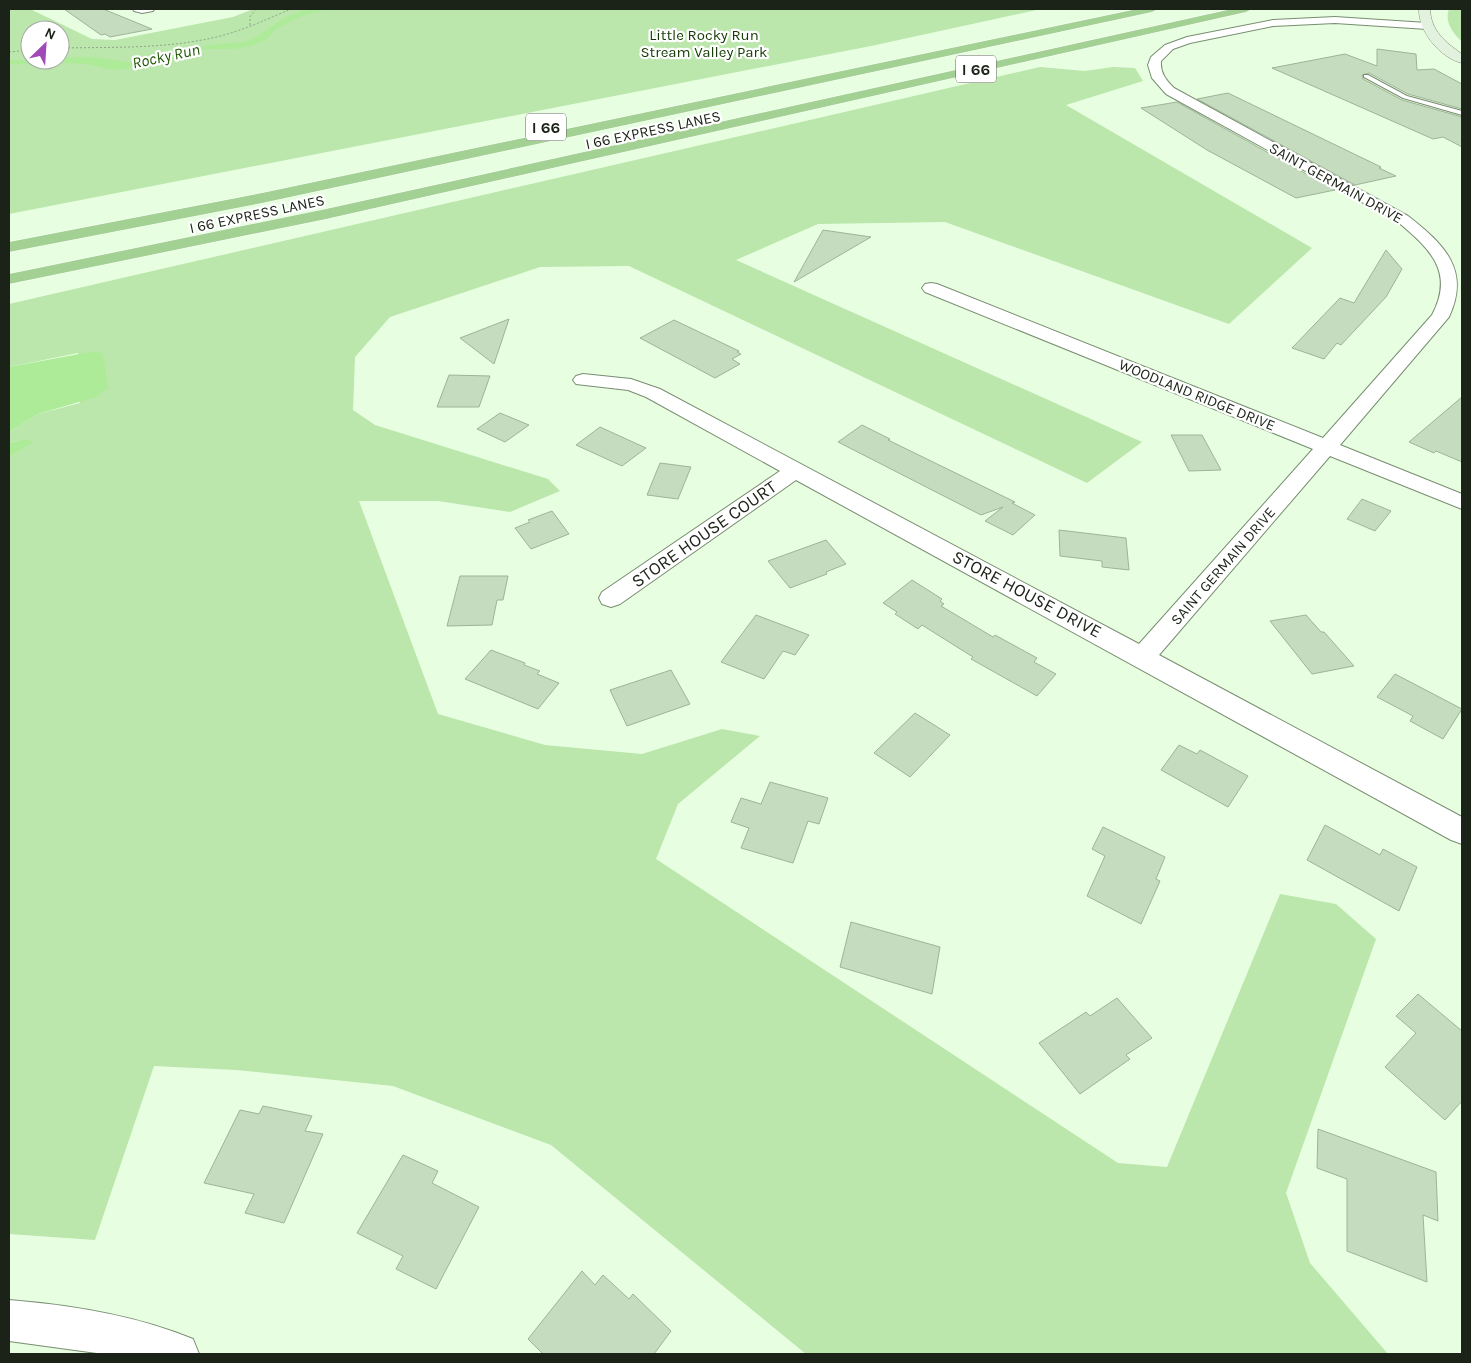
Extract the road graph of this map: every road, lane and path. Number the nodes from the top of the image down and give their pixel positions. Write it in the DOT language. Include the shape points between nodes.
graph roads {
  1 [pos="138,9"];
  2 [pos="149,9"];
  3 [pos="256,9"];
  4 [pos="292,9"];
  5 [pos="1113,9"];
  6 [pos="1152,9"];
  7 [pos="1208,9"];
  8 [pos="1246,9"];
  9 [pos="1425,9"];
  10 [pos="250,25"];
  11 [pos="1427,26"];
  12 [pos="70,48"];
  13 [pos="1462,59"];
  14 [pos="1366,76"];
  15 [pos="1462,114"];
  16 [pos="9,234"];
  17 [pos="9,247"];
  18 [pos="90,248"];
  19 [pos="9,278"];
  20 [pos="931,288"];
  21 [pos="583,380"];
  22 [pos="1326,448"];
  23 [pos="796,470"];
  24 [pos="1462,502"];
  25 [pos="611,598"];
  26 [pos="1143,657"];
  27 [pos="1462,831"];
  28 [pos="9,1320"];
  29 [pos="178,1354"];
  1 -- 2 [label="street"];
  3 -- 10 [label="path" via="250,17"];
  4 -- 10 [label="path"];
  5 -- 16 [label="highway, I 66" via="285,181"];
  6 -- 17 [label="highway, I 66 EXPRESS LANES" via="262,198"];
  7 -- 18 [label="highway, I 66 EXPRESS LANES" via="495,164"];
  8 -- 19 [label="highway, I 66" via="355,207"];
  9 -- 11 [label="street"];
  10 -- 12 [label="path" via="218,37 176,44"];
  11 -- 13 [label="street" via="1438,40"];
  11 -- 22 [label="street, SAINT GERMAIN DRIVE" via="1328,20 1258,25 1177,44 1161,52 1154,64 1160,81 1180,97 1403,220 1429,241 1447,268 1451,295 1446,307"];
  14 -- 15 [label="lane" via="1405,96"];
  20 -- 22 [label="street, WOODLAND RIDGE DRIVE"];
  21 -- 23 [label="street, STORE HOUSE DRIVE" via="631,386 654,393"];
  22 -- 24 [label="street, WOODLAND RIDGE DRIVE"];
  22 -- 26 [label="street, SAINT GERMAIN DRIVE"];
  23 -- 25 [label="street, STORE HOUSE COURT"];
  23 -- 26 [label="street, STORE HOUSE DRIVE"];
  26 -- 27 [label="street, STORE HOUSE DRIVE"];
  28 -- 29 [label="street" via="84,1330 156,1345"];
}
